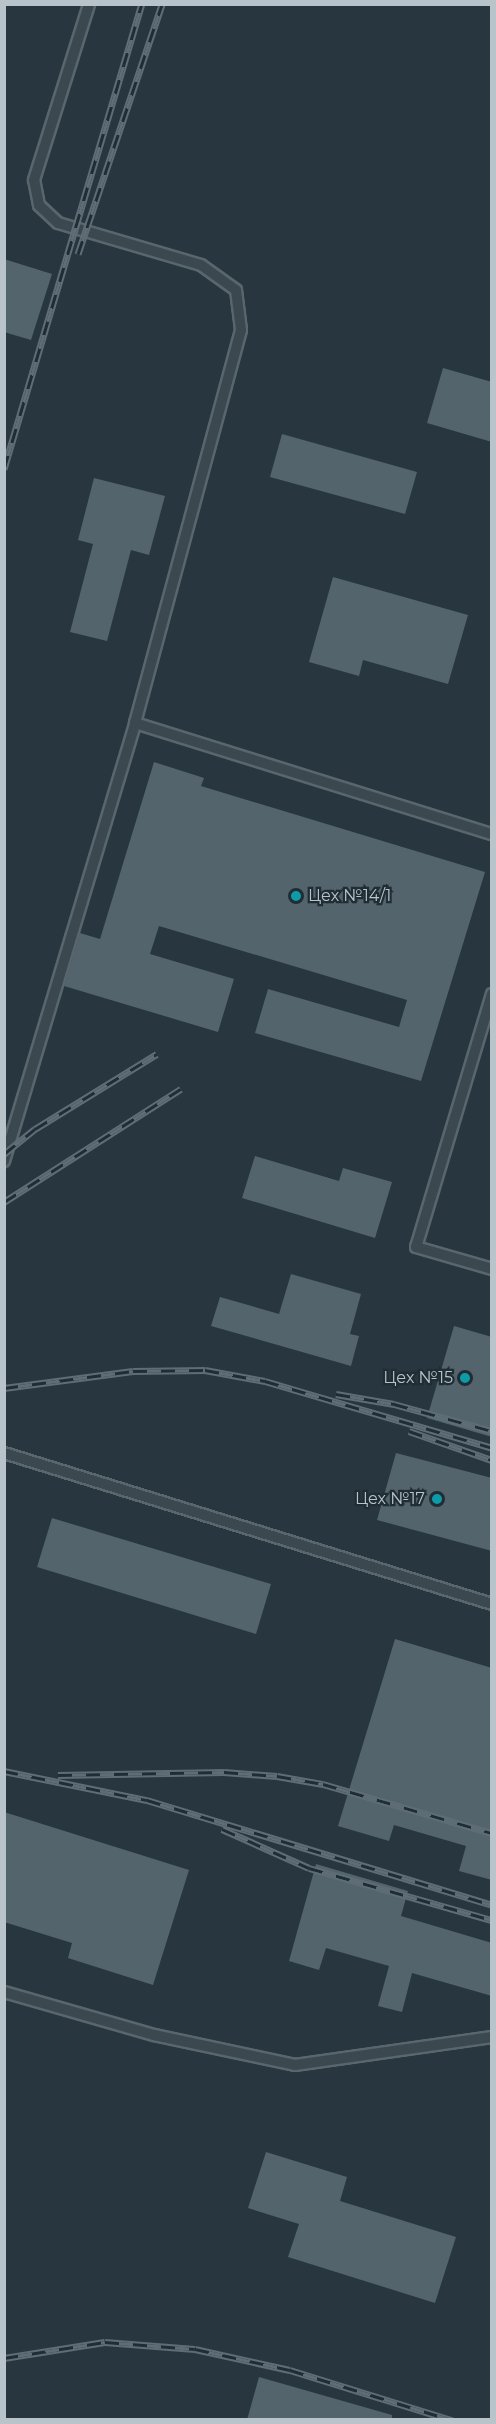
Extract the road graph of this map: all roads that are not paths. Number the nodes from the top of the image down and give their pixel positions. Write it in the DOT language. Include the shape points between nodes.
graph roads {
  1 [pos="89,4"];
  2 [pos="135,723"];
  3 [pos="492,834"];
  4 [pos="492,994"];
  5 [pos="4,1161"];
  6 [pos="492,1269"];
  7 [pos="4,1453"];
  8 [pos="492,1604"];
  9 [pos="4,1992"];
  10 [pos="492,2037"];
  1 -- 2 [label="lane" via="34,180 39,205 58,223 201,265 236,290 241,330"];
  2 -- 3 [label="lane"];
  2 -- 5 [label="lane"];
  4 -- 6 [label="lane" via="416,1246"];
  7 -- 8 [label="lane"];
  9 -- 10 [label="lane" via="154,2035 295,2065"];
}
